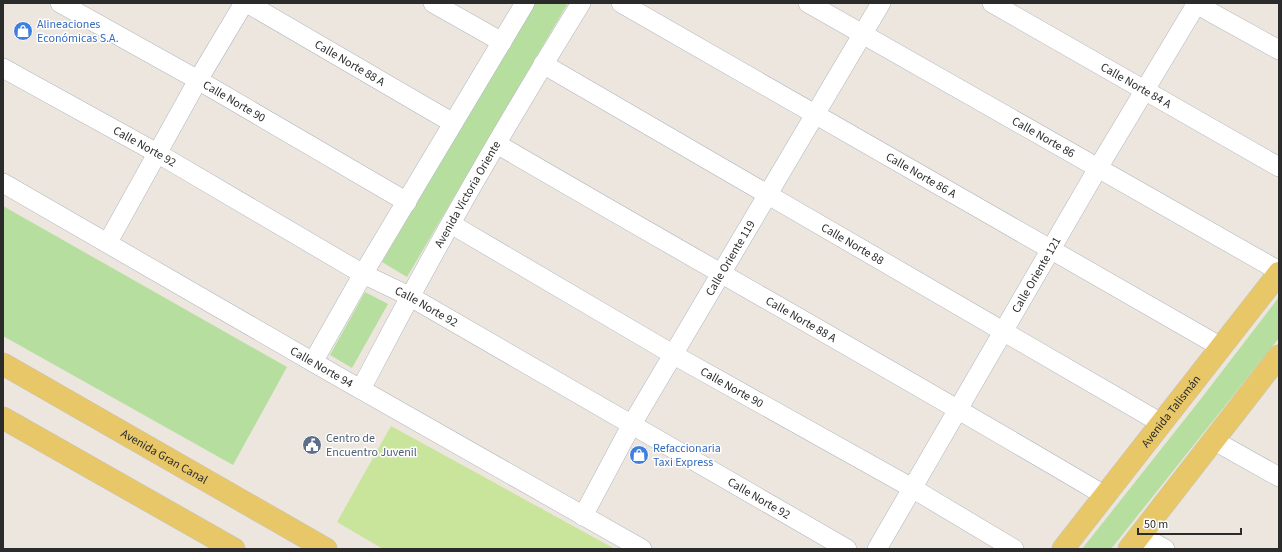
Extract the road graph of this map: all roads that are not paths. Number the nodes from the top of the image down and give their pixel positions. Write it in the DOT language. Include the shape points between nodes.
graph roads {
  1 [pos="60,3"];
  2 [pos="244,3"];
  3 [pos="247,3"];
  4 [pos="433,3"];
  5 [pos="525,3"];
  6 [pos="581,3"];
  7 [pos="621,3"];
  8 [pos="808,3"];
  9 [pos="881,3"];
  10 [pos="992,3"];
  11 [pos="1196,3"];
  12 [pos="863,34"];
  13 [pos="502,42"];
  14 [pos="1279,50"];
  15 [pos="543,64"];
  16 [pos="3,68"];
  17 [pos="198,80"];
  18 [pos="1145,91"];
  19 [pos="814,114"];
  20 [pos="453,123"];
  21 [pos="497,144"];
  22 [pos="157,154"];
  23 [pos="1279,167"];
  24 [pos="1098,168"];
  25 [pos="3,183"];
  26 [pos="768,195"];
  27 [pos="407,202"];
  28 [pos="451,224"];
  29 [pos="108,242"];
  30 [pos="1051,250"];
  31 [pos="1279,272"];
  32 [pos="363,274"];
  33 [pos="721,274"];
  34 [pos="410,296"];
  35 [pos="1004,330"];
  36 [pos="1221,347"];
  37 [pos="674,355"];
  38 [pos="1279,356"];
  39 [pos="313,362"];
  40 [pos="3,364"];
  41 [pos="361,389"];
  42 [pos="959,410"];
  43 [pos="3,418"];
  44 [pos="1162,423"];
  45 [pos="632,424"];
  46 [pos="1213,440"];
  47 [pos="1279,477"];
  48 [pos="912,488"];
  49 [pos="1104,495"];
  50 [pos="583,516"];
  51 [pos="1134,542"];
  52 [pos="234,549"];
  53 [pos="326,549"];
  54 [pos="642,549"];
  55 [pos="848,549"];
  56 [pos="877,549"];
  57 [pos="1014,549"];
  58 [pos="1063,549"];
  59 [pos="1165,549"];
  1 -- 17 [label="street, Calle Norte 90"];
  2 -- 17 [label="street"];
  3 -- 20 [label="street, Calle Norte 88 A"];
  4 -- 13 [label="street"];
  5 -- 13 [label="street"];
  6 -- 15 [label="street, Avenida Victoria Oriente"];
  7 -- 19 [label="street, Calle Norte 86 A"];
  8 -- 12 [label="street, Calle Norte 86"];
  9 -- 12 [label="street, Calle Oriente 119"];
  10 -- 18 [label="street, Calle Norte 84 A"];
  11 -- 14 [label="street"];
  11 -- 18 [label="street, Calle Oriente 121"];
  12 -- 19 [label="street, Calle Oriente 119"];
  12 -- 24 [label="street, Calle Norte 86"];
  13 -- 20 [label="street"];
  15 -- 21 [label="street, Avenida Victoria Oriente"];
  15 -- 26 [label="street, Calle Norte 88"];
  16 -- 22 [label="street, Calle Norte 92"];
  17 -- 22 [label="street"];
  17 -- 27 [label="street, Calle Norte 90"];
  18 -- 23 [label="street, Calle Norte 84 A"];
  18 -- 24 [label="street, Calle Oriente 121"];
  19 -- 26 [label="street, Calle Oriente 119"];
  19 -- 30 [label="street, Calle Norte 86 A"];
  20 -- 27 [label="street"];
  21 -- 28 [label="street, Avenida Victoria Oriente"];
  21 -- 33 [label="street, Calle Norte 88 A"];
  22 -- 29 [label="street"];
  22 -- 32 [label="street, Calle Norte 92"];
  24 -- 30 [label="street, Calle Oriente 121"];
  24 -- 31 [label="street, Calle Norte 86"];
  25 -- 29 [label="street, Calle Norte 94"];
  26 -- 33 [label="street, Calle Oriente 119"];
  26 -- 35 [label="street, Calle Norte 88"];
  27 -- 32 [label="street"];
  28 -- 34 [label="street, Avenida Victoria Oriente"];
  28 -- 37 [label="street, Calle Norte 90"];
  29 -- 39 [label="street, Calle Norte 94"];
  30 -- 35 [label="street, Calle Oriente 121"];
  30 -- 36 [label="street, Calle Norte 86 A"];
  31 -- 36 [label="main road, Avenida Talismán"];
  32 -- 34 [label="street, Calle Norte 92"];
  32 -- 39 [label="street"];
  33 -- 37 [label="street, Calle Oriente 119"];
  33 -- 42 [label="street, Calle Norte 88 A"];
  34 -- 41 [label="street, Avenida Victoria Oriente"];
  34 -- 45 [label="street, Calle Norte 92"];
  35 -- 42 [label="street, Calle Oriente 121"];
  35 -- 44 [label="street, Calle Norte 88"];
  36 -- 44 [label="main road, Avenida Talismán"];
  37 -- 45 [label="street, Calle Oriente 119"];
  37 -- 48 [label="street, Calle Norte 90"];
  38 -- 46 [label="main road"];
  39 -- 41 [label="street, Calle Norte 94"];
  40 -- 53 [label="main road, Avenida Gran Canal"];
  41 -- 50 [label="street, Calle Norte 94"];
  42 -- 48 [label="street, Calle Oriente 121"];
  42 -- 49 [label="street, Calle Norte 88 A"];
  43 -- 52 [label="main road"];
  44 -- 49 [label="main road, Avenida Talismán"];
  45 -- 50 [label="street, Calle Oriente 119"];
  45 -- 55 [label="street, Calle Norte 92"];
  46 -- 47 [label="street"];
  46 -- 51 [label="main road"];
  48 -- 56 [label="street, Calle Oriente 121"];
  48 -- 57 [label="street, Calle Norte 90"];
  49 -- 58 [label="main road, Avenida Talismán"];
  50 -- 54 [label="street, Calle Norte 94"];
  51 -- 59 [label="street"];
}
